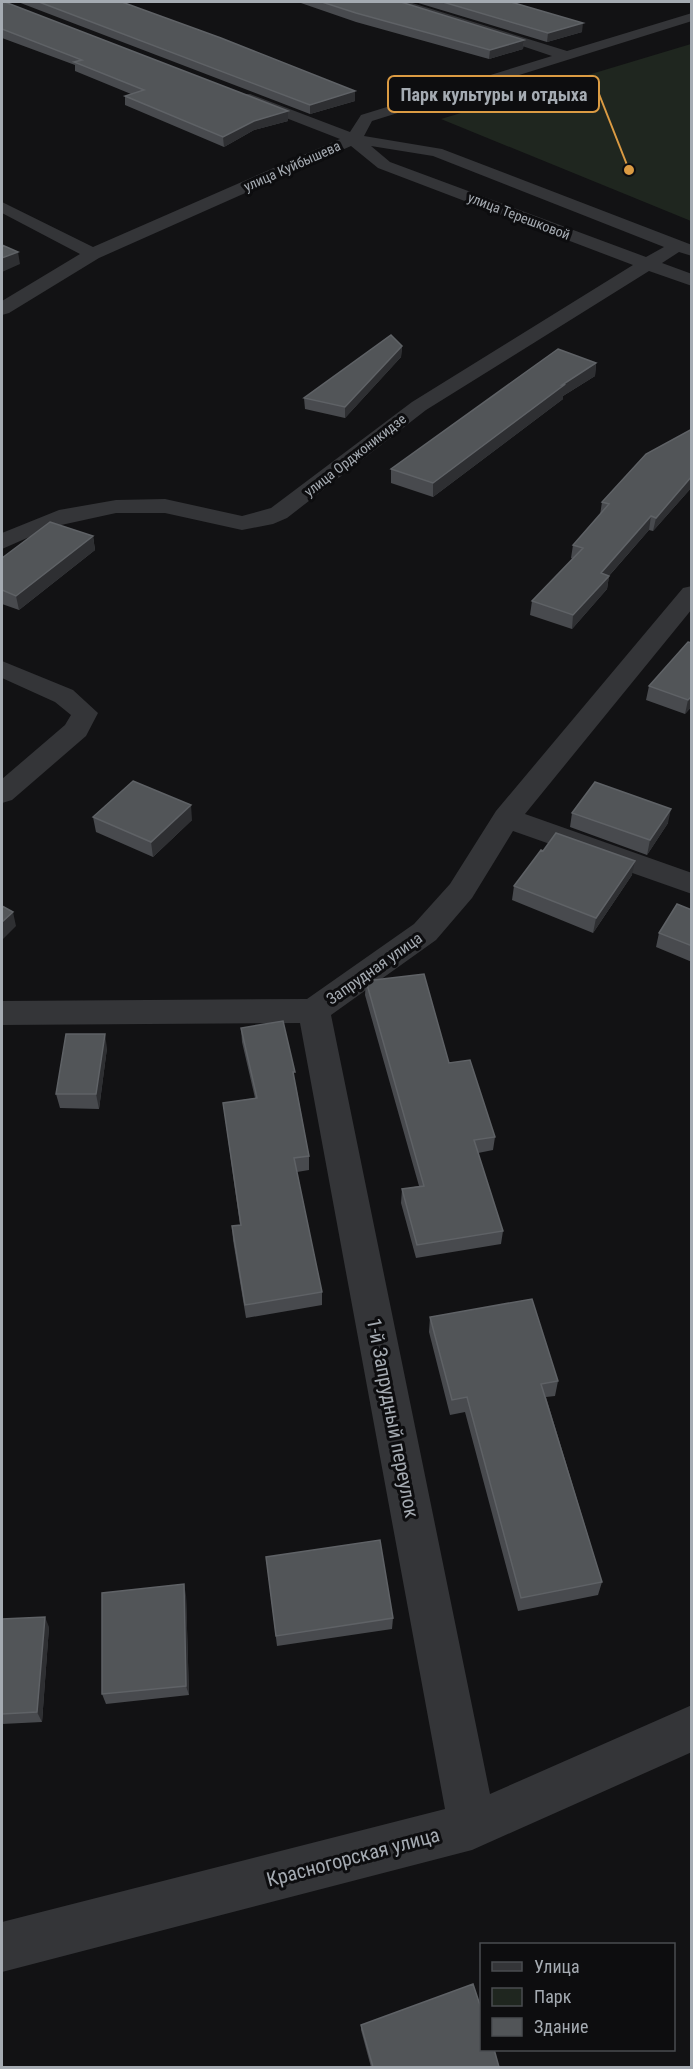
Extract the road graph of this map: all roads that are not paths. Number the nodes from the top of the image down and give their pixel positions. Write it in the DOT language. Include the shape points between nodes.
graph roads {
  1 [pos="397,2"];
  2 [pos="692,17"];
  3 [pos="567,56"];
  4 [pos="233,92"];
  5 [pos="354,140"];
  6 [pos="2,207"];
  7 [pos="684,249"];
  8 [pos="93,254"];
  9 [pos="646,263"];
  10 [pos="692,281"];
  11 [pos="2,309"];
  12 [pos="2,542"];
  13 [pos="692,593"];
  14 [pos="2,669"];
  15 [pos="2,795"];
  16 [pos="506,818"];
  17 [pos="692,884"];
  18 [pos="314,1011"];
  19 [pos="2,1013"];
  20 [pos="692,1728"];
  21 [pos="472,1826"];
  22 [pos="2,1947"];
  1 -- 3 [label="street"];
  2 -- 3 [label="street, улица Куйбышева"];
  3 -- 5 [label="street, улица Куйбышева" via="366,118"];
  4 -- 5 [label="street, улица Терешковой"];
  5 -- 7 [label="street, улица Терешковой" via="436,152"];
  5 -- 8 [label="street, улица Куйбышева"];
  5 -- 9 [label="street, улица Терешковой" via="384,165"];
  6 -- 8 [label="street"];
  7 -- 9 [label="street, улица Орджоникидзе"];
  8 -- 11 [label="street, улица Куйбышева"];
  9 -- 10 [label="street, улица Терешковой"];
  9 -- 12 [label="street, улица Орджоникидзе" via="418,406 279,513 258,524 231,523 188,509 107,507 20,530"];
  13 -- 16 [label="street, Запрудная улица"];
  14 -- 15 [label="street" via="64,696 85,713 76,730"];
  16 -- 17 [label="street"];
  16 -- 18 [label="street, Запрудная улица" via="460,891 425,932"];
  18 -- 19 [label="street, Запрудная улица"];
  18 -- 21 [label="street, 1-й Запрудный переулок"];
  20 -- 21 [label="street, Красногорская улица"];
  21 -- 22 [label="street, Красногорская улица"];
}
